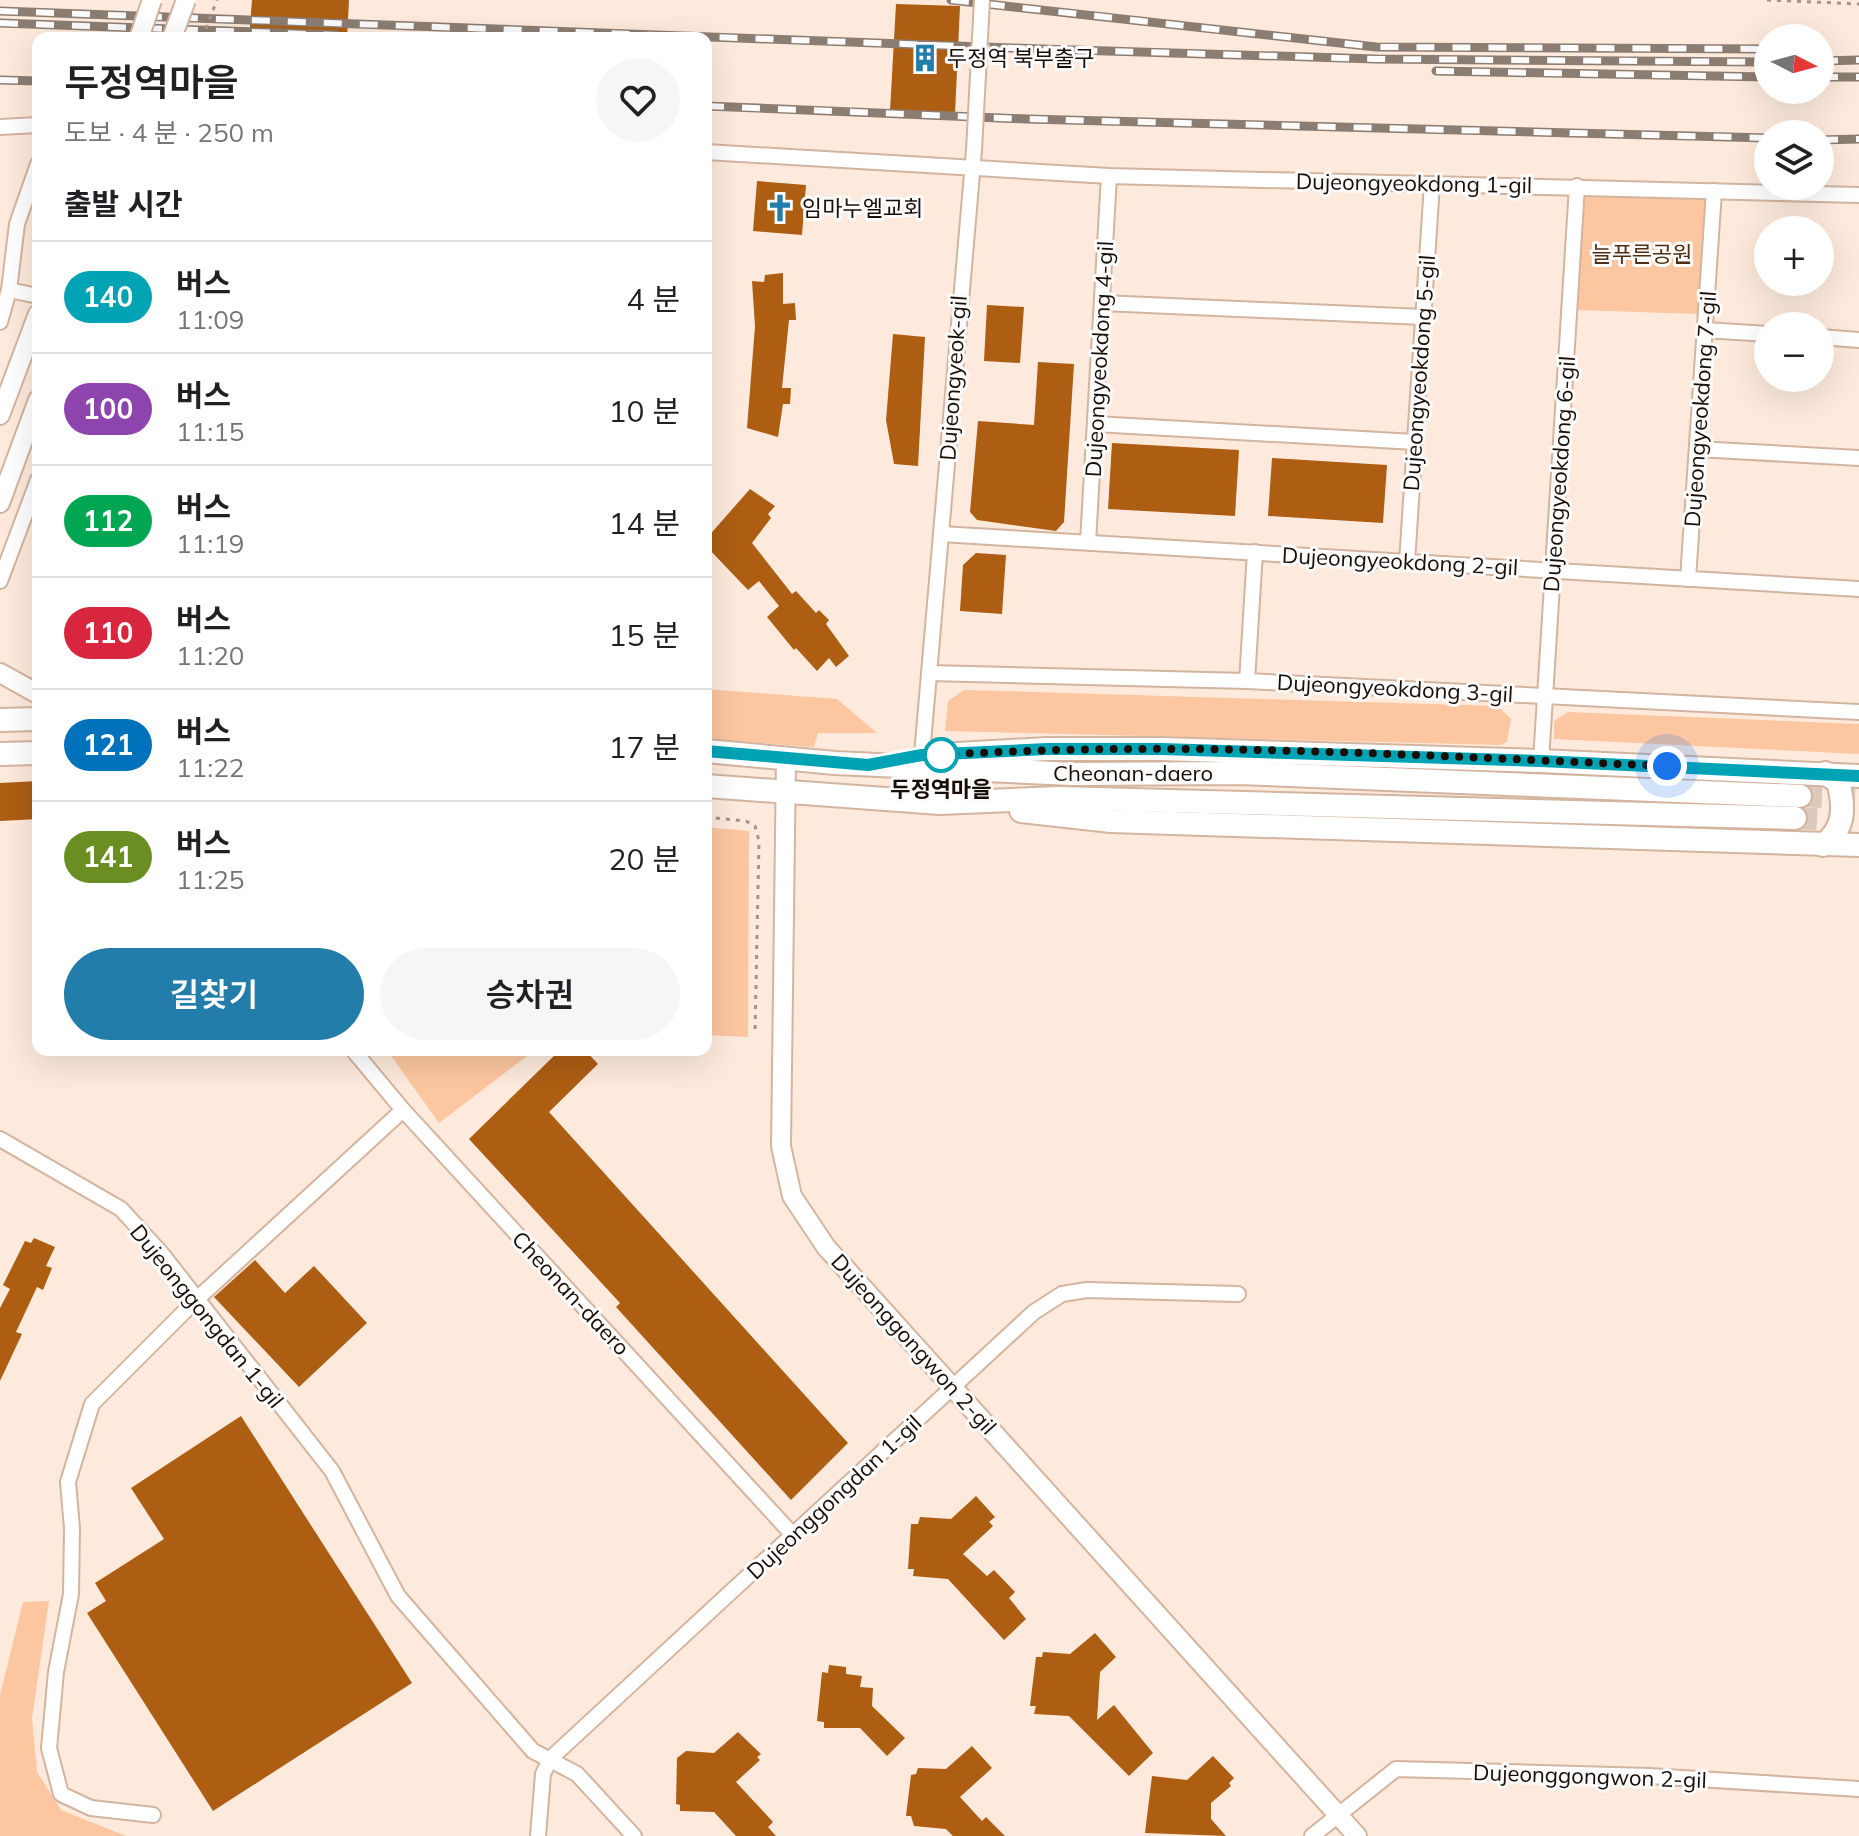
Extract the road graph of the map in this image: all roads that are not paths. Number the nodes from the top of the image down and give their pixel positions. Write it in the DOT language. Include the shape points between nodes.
graph roads {
  1 [pos="152,0"];
  2 [pos="186,0"];
  3 [pos="982,0"];
  4 [pos="141,32"];
  5 [pos="174,32"];
  6 [pos="32,125"];
  7 [pos="0,127"];
  8 [pos="712,152"];
  9 [pos="970,169"];
  10 [pos="1109,176"];
  11 [pos="32,181"];
  12 [pos="1432,184"];
  13 [pos="1577,186"];
  14 [pos="1714,191"];
  15 [pos="1859,195"];
  16 [pos="9,290"];
  17 [pos="32,295"];
  18 [pos="1102,303"];
  19 [pos="1423,317"];
  20 [pos="0,322"];
  21 [pos="32,330"];
  22 [pos="1705,330"];
  23 [pos="1754,333"];
  24 [pos="1834,338"];
  25 [pos="1859,340"];
  26 [pos="0,415"];
  27 [pos="32,416"];
  28 [pos="1095,424"];
  29 [pos="1415,442"];
  30 [pos="1697,449"];
  31 [pos="1859,458"];
  32 [pos="32,496"];
  33 [pos="0,503"];
  34 [pos="941,534"];
  35 [pos="1088,542"];
  36 [pos="1255,552"];
  37 [pos="1407,562"];
  38 [pos="1553,571"];
  39 [pos="1688,579"];
  40 [pos="0,581"];
  41 [pos="1859,589"];
  42 [pos="0,673"];
  43 [pos="930,673"];
  44 [pos="1247,681"];
  45 [pos="32,691"];
  46 [pos="1545,695"];
  47 [pos="1859,712"];
  48 [pos="32,719"];
  49 [pos="0,720"];
  50 [pos="712,752"];
  51 [pos="32,753"];
  52 [pos="0,754"];
  53 [pos="922,755"];
  54 [pos="786,758"];
  55 [pos="1541,761"];
  56 [pos="868,765"];
  57 [pos="1825,773"];
  58 [pos="1859,776"];
  59 [pos="712,787"];
  60 [pos="785,793"];
  61 [pos="1800,796"];
  62 [pos="940,803"];
  63 [pos="1795,818"];
  64 [pos="1823,845"];
  65 [pos="1859,845"];
  66 [pos="358,1056"];
  67 [pos="403,1110"];
  68 [pos="0,1139"];
  69 [pos="1238,1294"];
  70 [pos="197,1299"];
  71 [pos="953,1386"];
  72 [pos="792,1534"];
  73 [pos="550,1759"];
  74 [pos="1859,1789"];
  75 [pos="1336,1814"];
  76 [pos="153,1815"];
  77 [pos="538,1836"];
  78 [pos="634,1836"];
  79 [pos="1312,1836"];
  80 [pos="1357,1836"];
  1 -- 4 [label="street, bridge"];
  2 -- 5 [label="street, bridge"];
  3 -- 9 [label="street, Dujeongyeok-gil, bridge"];
  6 -- 7 [label="street"];
  8 -- 9 [label="street, Dujeongyeokdong 1-gil"];
  9 -- 10 [label="street, Dujeongyeokdong 1-gil"];
  9 -- 34 [label="street, Dujeongyeok-gil"];
  10 -- 12 [label="street, Dujeongyeokdong 1-gil"];
  10 -- 18 [label="street, Dujeongyeokdong 4-gil"];
  11 -- 16 [label="street" via="17,224"];
  12 -- 13 [label="street, Dujeongyeokdong 1-gil"];
  12 -- 19 [label="street, Dujeongyeokdong 5-gil"];
  13 -- 14 [label="street, Dujeongyeokdong 1-gil"];
  13 -- 38 [label="street, Dujeongyeokdong 6-gil"];
  14 -- 15 [label="street, Dujeongyeokdong 1-gil"];
  14 -- 22 [label="street, Dujeongyeokdong 7-gil"];
  16 -- 17 [label="street"];
  16 -- 20 [label="street"];
  18 -- 19 [label="street"];
  18 -- 28 [label="street, Dujeongyeokdong 4-gil"];
  19 -- 29 [label="street, Dujeongyeokdong 5-gil"];
  21 -- 26 [label="street"];
  22 -- 23 [label="street"];
  22 -- 30 [label="street, Dujeongyeokdong 7-gil"];
  24 -- 25 [label="street"];
  27 -- 33 [label="street"];
  28 -- 29 [label="street"];
  28 -- 35 [label="street, Dujeongyeokdong 4-gil"];
  29 -- 37 [label="street, Dujeongyeokdong 5-gil"];
  30 -- 31 [label="street"];
  30 -- 39 [label="street, Dujeongyeokdong 7-gil"];
  32 -- 40 [label="street"];
  34 -- 35 [label="street, Dujeongyeokdong 2-gil"];
  34 -- 43 [label="street, Dujeongyeok-gil"];
  35 -- 36 [label="street, Dujeongyeokdong 2-gil"];
  36 -- 37 [label="street, Dujeongyeokdong 2-gil"];
  36 -- 44 [label="street"];
  37 -- 38 [label="street, Dujeongyeokdong 2-gil"];
  38 -- 39 [label="street, Dujeongyeokdong 2-gil"];
  38 -- 46 [label="street, Dujeongyeokdong 6-gil"];
  39 -- 41 [label="street, Dujeongyeokdong 2-gil"];
  42 -- 45 [label="street"];
  43 -- 44 [label="street, Dujeongyeokdong 3-gil"];
  43 -- 53 [label="street, Dujeongyeok-gil"];
  44 -- 46 [label="street, Dujeongyeokdong 3-gil"];
  46 -- 47 [label="street, Dujeongyeokdong 3-gil"];
  46 -- 55 [label="street, Dujeongyeokdong 6-gil"];
  48 -- 49 [label="main road"];
  50 -- 54 [label="main road, Cheonan-daero"];
  51 -- 52 [label="main road"];
  53 -- 55 [label="main road" via="1162,749"];
  53 -- 56 [label="main road"];
  54 -- 56 [label="main road, Cheonan-daero"];
  54 -- 60 [label="street, Dujeonggongwon 2-gil"];
  55 -- 57 [label="main road"];
  56 -- 61 [label="main road, Cheonan-daero" via="1073,774 1302,775"];
  57 -- 58 [label="main road"];
  57 -- 64 [label="main road" via="1838,782 1843,807 1837,833"];
  59 -- 60 [label="main road, Cheonan-daero"];
  60 -- 62 [label="main road, Cheonan-daero"];
  60 -- 71 [label="street, Dujeonggongwon 2-gil" via="781,1146 792,1196 826,1247"];
  62 -- 63 [label="main road, Cheonan-daero" via="1058,798"];
  62 -- 64 [label="main road" via="1111,821"];
  64 -- 65 [label="main road"];
  66 -- 67 [label="street, Cheonan-daero"];
  67 -- 70 [label="street"];
  67 -- 72 [label="street, Cheonan-daero"];
  68 -- 70 [label="street, Dujeonggongdan 1-gil" via="121,1209"];
  69 -- 71 [label="street, Dujeonggongdan 1-gil" via="1062,1294 1034,1312"];
  70 -- 73 [label="street, Dujeonggongdan 1-gil" via="332,1471 398,1596 533,1751"];
  70 -- 76 [label="street" via="92,1404 68,1482 71,1594 49,1748 61,1794 91,1808"];
  71 -- 72 [label="street, Dujeonggongdan 1-gil"];
  71 -- 75 [label="street, Dujeonggongwon 2-gil"];
  72 -- 73 [label="street, Dujeonggongdan 1-gil"];
  73 -- 77 [label="street" via="543,1774"];
  73 -- 78 [label="street, Dujeonggongdan 1-gil" via="577,1774"];
  74 -- 75 [label="street, Dujeonggongwon 2-gil" via="1396,1769"];
  75 -- 79 [label="street, Dujeonggongwon 2-gil"];
  75 -- 80 [label="street, Dujeonggongwon 2-gil"];
}
